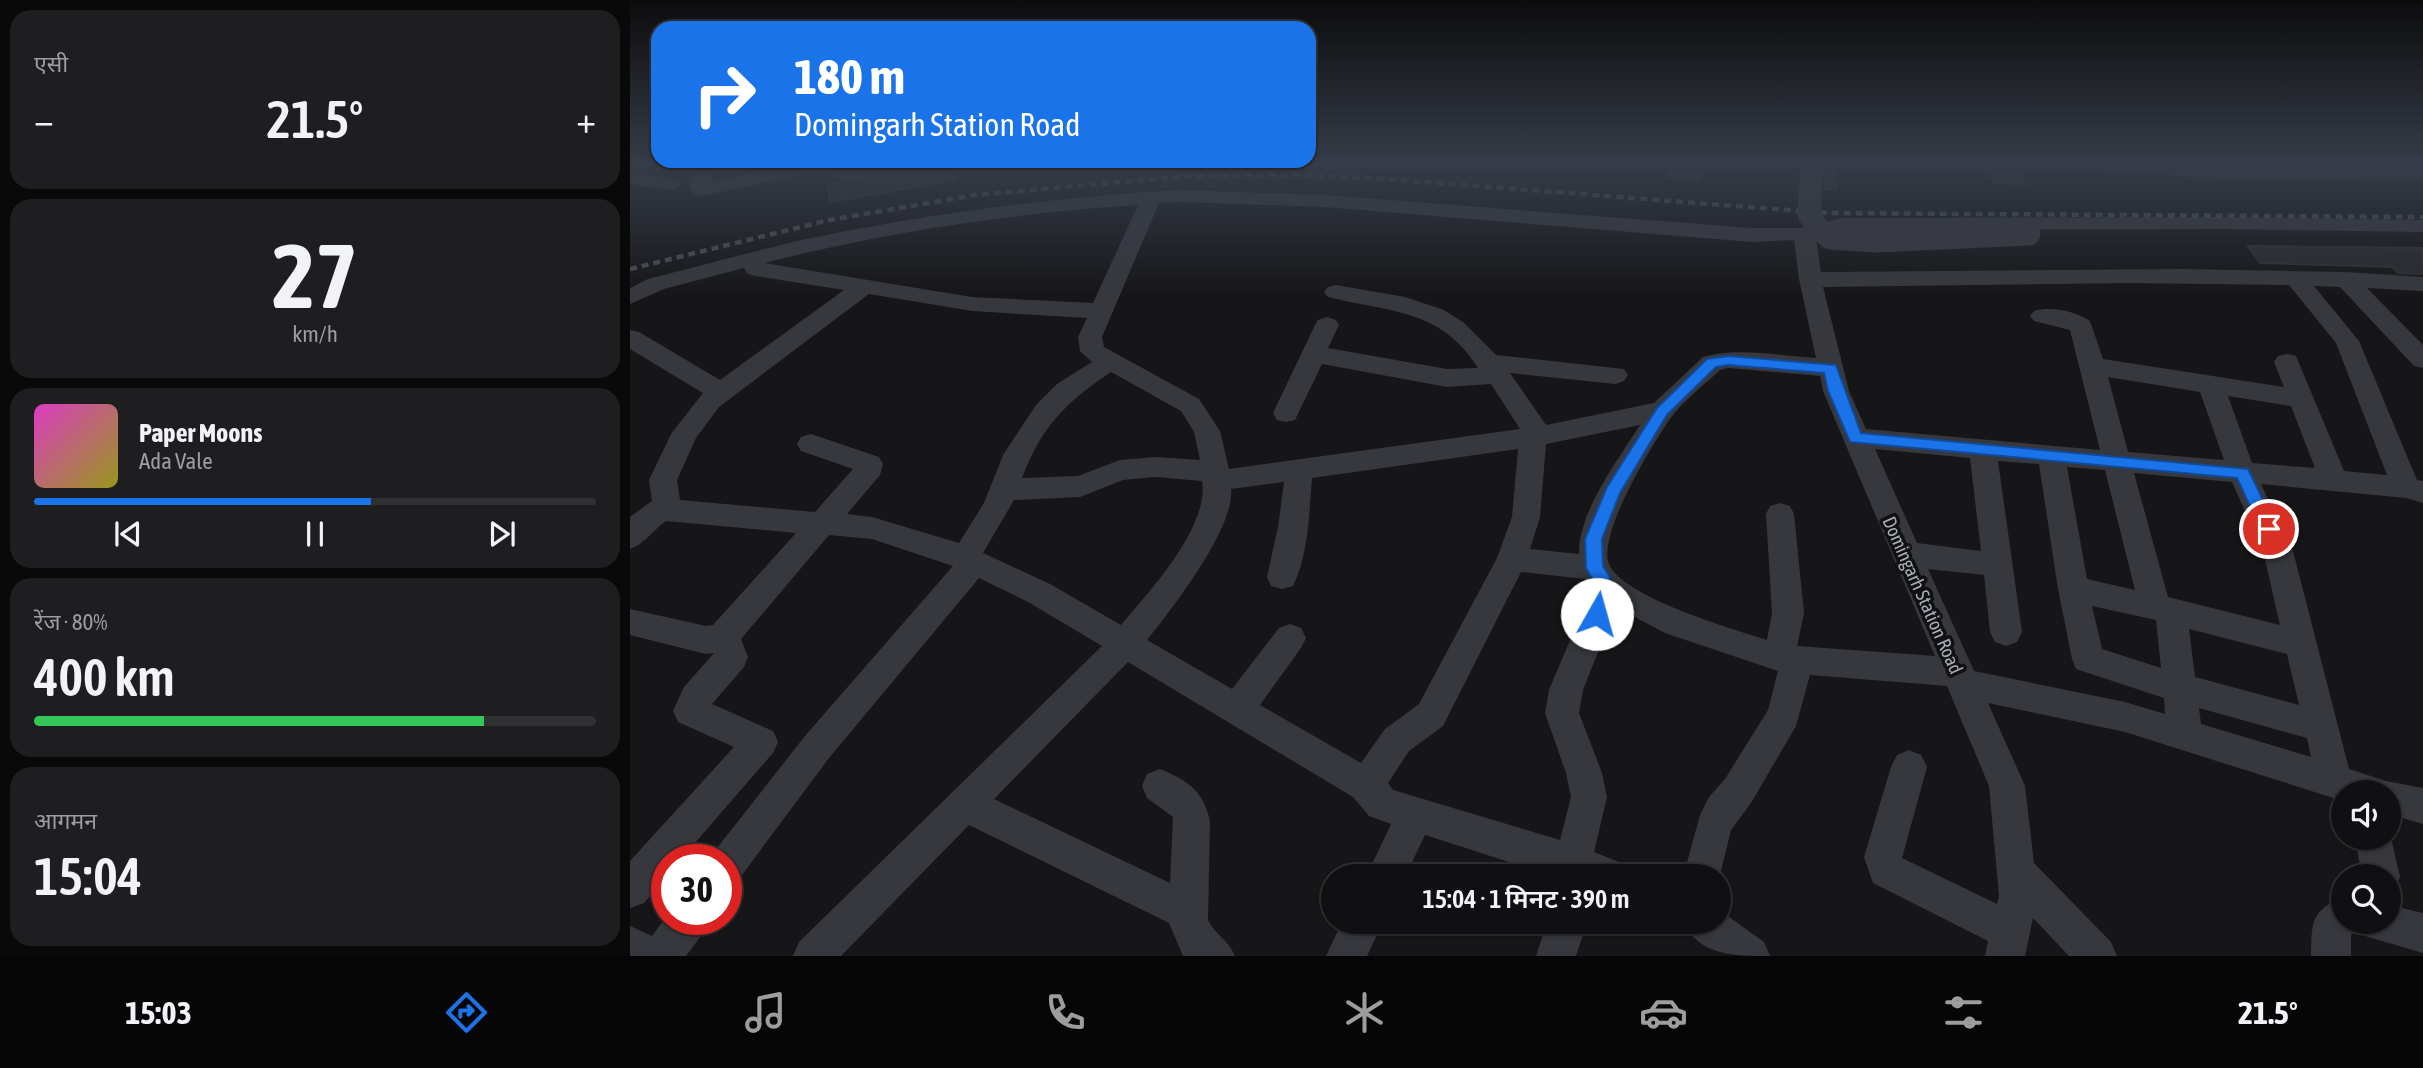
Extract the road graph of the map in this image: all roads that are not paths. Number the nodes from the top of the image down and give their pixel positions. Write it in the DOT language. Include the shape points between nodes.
graph roads {
  1 [pos="1058,208"];
  2 [pos="1147,208"];
  3 [pos="1408,208"];
  4 [pos="1809,208"];
  5 [pos="2423,226"];
  6 [pos="2423,234"];
  7 [pos="1805,236"];
  8 [pos="751,259"];
  9 [pos="2031,277"];
  10 [pos="1810,278"];
  11 [pos="2296,279"];
  12 [pos="2345,279"];
  13 [pos="2423,284"];
  14 [pos="865,286"];
  15 [pos="1336,292"];
  16 [pos="630,297"];
  17 [pos="1103,312"];
  18 [pos="1327,325"];
  19 [pos="630,338"];
  20 [pos="1314,354"];
  21 [pos="2423,360"];
  22 [pos="1109,362"];
  23 [pos="2287,362"];
  24 [pos="2092,366"];
  25 [pos="1830,368"];
  26 [pos="1491,369"];
  27 [pos="1615,375"];
  28 [pos="2211,385"];
  29 [pos="720,392"];
  30 [pos="2302,399"];
  31 [pos="1299,403"];
  32 [pos="1662,411"];
  33 [pos="1536,436"];
  34 [pos="1856,438"];
  35 [pos="811,444"];
  36 [pos="1983,450"];
  37 [pos="2051,456"];
  38 [pos="2115,461"];
  39 [pos="1299,469"];
  40 [pos="2242,473"];
  41 [pos="1216,476"];
  42 [pos="2334,481"];
  43 [pos="2415,489"];
  44 [pos="1004,490"];
  45 [pos="1780,514"];
  46 [pos="643,519"];
  47 [pos="824,523"];
  48 [pos="1905,554"];
  49 [pos="1512,559"];
  50 [pos="970,561"];
  51 [pos="1998,565"];
  52 [pos="1598,573"];
  53 [pos="1282,577"];
  54 [pos="2073,589"];
  55 [pos="2163,609"];
  56 [pos="630,622"];
  57 [pos="2006,632"];
  58 [pos="722,638"];
  59 [pos="1290,638"];
  60 [pos="1125,644"];
  61 [pos="2300,644"];
  62 [pos="1788,658"];
  63 [pos="1959,678"];
  64 [pos="2179,688"];
  65 [pos="1236,710"];
  66 [pos="2321,726"];
  67 [pos="2185,737"];
  68 [pos="1909,766"];
  69 [pos="2358,780"];
  70 [pos="2331,781"];
  71 [pos="1366,785"];
  72 [pos="1160,786"];
  73 [pos="2401,800"];
  74 [pos="965,804"];
  75 [pos="2423,806"];
  76 [pos="1416,814"];
  77 [pos="742,845"];
  78 [pos="1391,864"];
  79 [pos="1567,864"];
  80 [pos="1588,864"];
  81 [pos="1705,864"];
  82 [pos="2015,872"];
  83 [pos="630,889"];
  84 [pos="1188,912"];
  85 [pos="1357,934"];
  86 [pos="1563,934"];
  87 [pos="1719,934"];
  88 [pos="2332,934"];
  89 [pos="677,935"];
  90 [pos="2008,943"];
  91 [pos="630,946"];
  92 [pos="649,956"];
  93 [pos="662,956"];
  94 [pos="813,956"];
  95 [pos="1215,956"];
  96 [pos="1346,956"];
  97 [pos="1556,956"];
  98 [pos="1749,956"];
  99 [pos="2097,956"];
  100 [pos="2331,956"];
  1 -- 8 [label="street" via="967,217"];
  2 -- 17 [label="street"];
  3 -- 7 [label="street"];
  4 -- 6 [label="street, bridge" via="1816,226 1830,238 1876,242 2029,234"];
  5 -- 7 [label="street" via="1842,224"];
  7 -- 10 [label="street, Domingarh Station Road"];
  8 -- 14 [label="street" via="756,269"];
  8 -- 16 [label="street" via="656,284"];
  9 -- 10 [label="street" via="1871,282"];
  9 -- 11 [label="street"];
  9 -- 24 [label="street" via="2045,326 2072,320 2081,326"];
  10 -- 25 [label="street, Domingarh Station Road"];
  11 -- 12 [label="street"];
  11 -- 43 [label="street" via="2347,341"];
  12 -- 13 [label="street"];
  12 -- 21 [label="street"];
  14 -- 17 [label="street" via="972,304"];
  14 -- 29 [label="street"];
  15 -- 26 [label="street" via="1424,310 1455,326"];
  17 -- 22 [label="street" via="1090,337 1092,351"];
  18 -- 20 [label="street"];
  19 -- 29 [label="street"];
  20 -- 26 [label="street" via="1447,378"];
  20 -- 31 [label="street"];
  22 -- 41 [label="street" via="1190,405 1207,431"];
  22 -- 44 [label="street" via="1066,390 1045,412 1017,455"];
  23 -- 30 [label="street"];
  24 -- 28 [label="street"];
  24 -- 38 [label="street"];
  25 -- 32 [label="street" via="1728,360 1712,363"];
  25 -- 34 [label="street, Domingarh Station Road"];
  26 -- 27 [label="street"];
  26 -- 33 [label="street"];
  28 -- 30 [label="street"];
  28 -- 40 [label="street"];
  29 -- 46 [label="street" via="684,434"];
  30 -- 42 [label="street"];
  32 -- 33 [label="street"];
  32 -- 52 [label="street" via="1613,492 1593,539"];
  33 -- 39 [label="street"];
  33 -- 49 [label="street" via="1526,517"];
  34 -- 36 [label="street"];
  34 -- 48 [label="street, Domingarh Station Road"];
  35 -- 47 [label="street" via="870,468"];
  36 -- 37 [label="street"];
  36 -- 51 [label="street"];
  37 -- 38 [label="street"];
  37 -- 54 [label="street"];
  38 -- 40 [label="street"];
  38 -- 55 [label="street"];
  39 -- 41 [label="street"];
  39 -- 53 [label="street"];
  40 -- 42 [label="street"];
  40 -- 61 [label="street" via="2278,551"];
  41 -- 44 [label="street" via="1155,467 1121,470 1080,486"];
  41 -- 60 [label="street" via="1218,499 1211,519 1181,572"];
  42 -- 43 [label="street"];
  44 -- 50 [label="street"];
  45 -- 62 [label="street"];
  46 -- 47 [label="street" via="667,510"];
  47 -- 50 [label="street" via="872,528"];
  47 -- 58 [label="street"];
  48 -- 51 [label="street"];
  48 -- 63 [label="street, Domingarh Station Road"];
  49 -- 52 [label="street"];
  49 -- 71 [label="street" via="1431,715 1397,740"];
  50 -- 60 [label="street" via="1039,593"];
  50 -- 77 [label="street"];
  51 -- 57 [label="street"];
  52 -- 62 [label="street" via="1612,590 1676,624"];
  52 -- 80 [label="street" via="1597,614 1566,691 1562,713 1589,797"];
  54 -- 55 [label="street"];
  54 -- 64 [label="street" via="2088,659"];
  55 -- 61 [label="street"];
  55 -- 64 [label="street"];
  56 -- 58 [label="street" via="706,640"];
  58 -- 83 [label="street" via="732,657 690,711 761,743"];
  59 -- 65 [label="street"];
  60 -- 65 [label="street"];
  60 -- 74 [label="street"];
  61 -- 66 [label="street"];
  62 -- 63 [label="street" via="1878,665"];
  62 -- 81 [label="street" via="1784,715 1722,809"];
  63 -- 67 [label="street" via="2113,714"];
  63 -- 82 [label="street, Domingarh Station Road" via="2007,786"];
  64 -- 66 [label="street"];
  64 -- 67 [label="street"];
  65 -- 71 [label="street"];
  66 -- 69 [label="street"];
  67 -- 70 [label="street"];
  68 -- 90 [label="street" via="1883,857 1886,870"];
  71 -- 76 [label="street" via="1382,804"];
  72 -- 84 [label="street" via="1189,807"];
  73 -- 75 [label="street"];
  74 -- 84 [label="street"];
  74 -- 94 [label="street"];
  76 -- 78 [label="street"];
  76 -- 79 [label="street"];
  82 -- 90 [label="street, Domingarh Station Road" via="2018,896"];
  82 -- 99 [label="street"];
  84 -- 95 [label="street" via="1198,943"];
  85 -- 96 [label="street"];
  86 -- 97 [label="street"];
  87 -- 98 [label="street"];
  88 -- 100 [label="street"];
  89 -- 93 [label="street"];
  91 -- 92 [label="street"];
}
